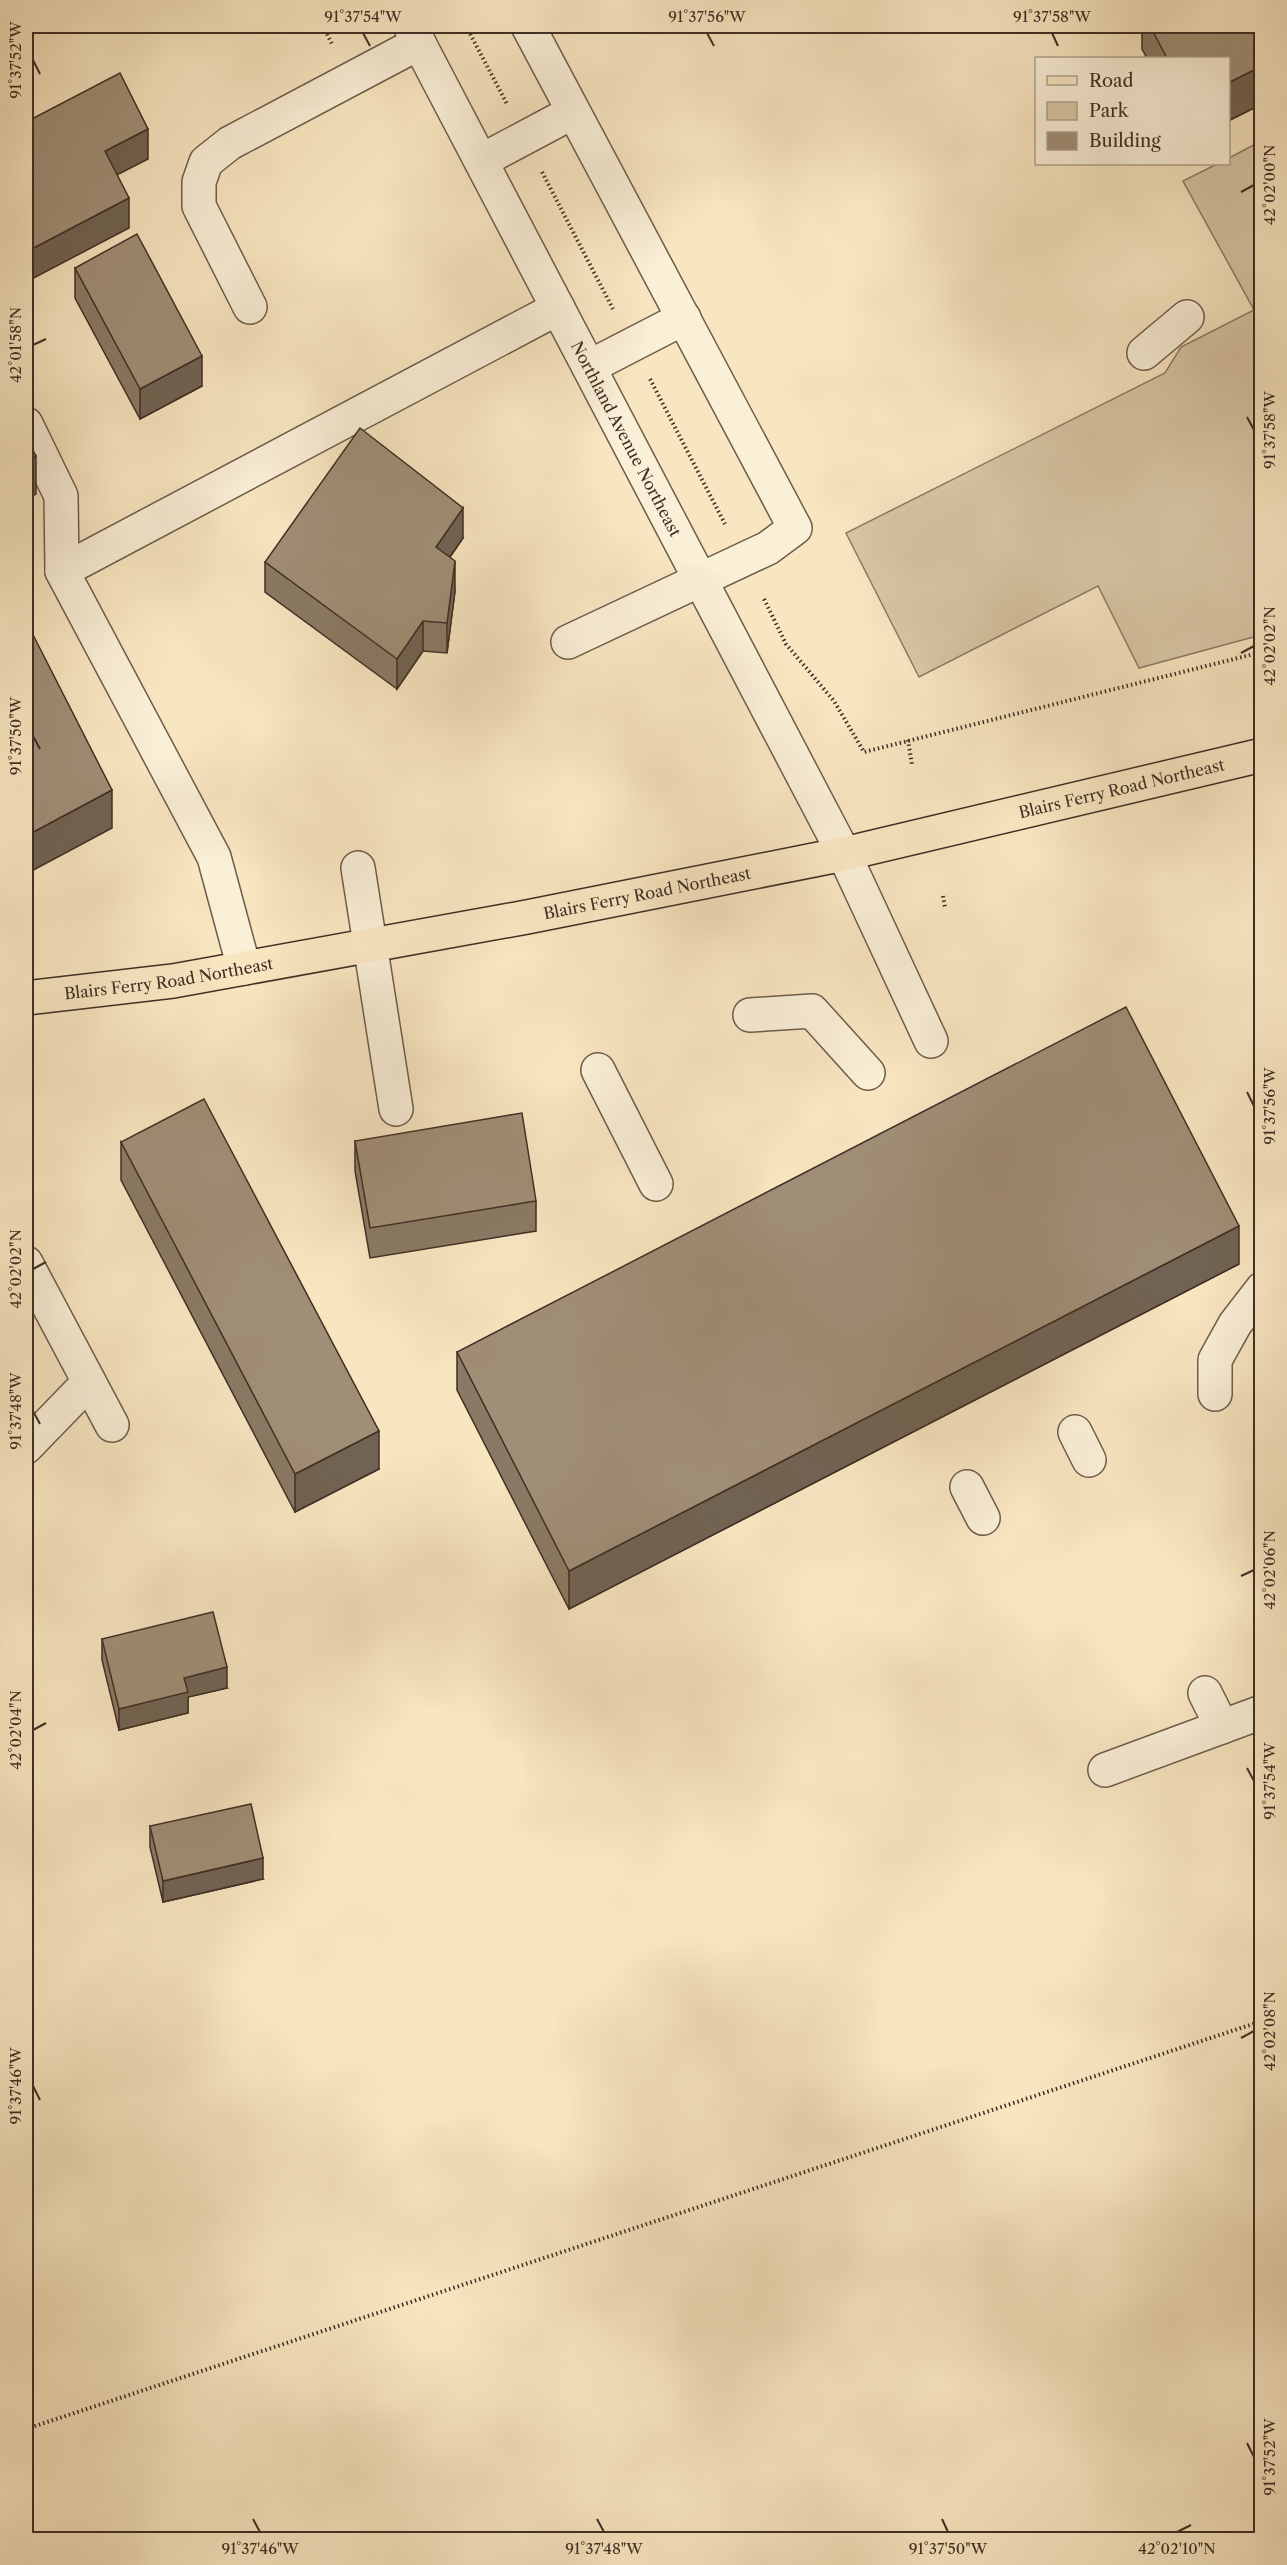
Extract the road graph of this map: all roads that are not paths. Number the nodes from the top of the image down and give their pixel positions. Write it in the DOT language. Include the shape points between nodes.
graph roads {
  1 [pos="528,26"];
  2 [pos="415,34"];
  3 [pos="573,112"];
  4 [pos="481,161"];
  5 [pos="250,307"];
  6 [pos="558,308"];
  7 [pos="1186,317"];
  8 [pos="684,318"];
  9 [pos="1144,353"];
  10 [pos="589,367"];
  11 [pos="26,424"];
  12 [pos="62,571"];
  13 [pos="701,580"];
  14 [pos="568,642"];
  15 [pos="1262,755"];
  16 [pos="844,854"];
  17 [pos="358,868"];
  18 [pos="369,945"];
  19 [pos="244,968"];
  20 [pos="26,998"];
  21 [pos="750,1015"];
  22 [pos="931,1041"];
  23 [pos="598,1070"];
  24 [pos="868,1073"];
  25 [pos="396,1109"];
  26 [pos="656,1184"];
  27 [pos="26,1263"];
  28 [pos="1262,1289"];
  29 [pos="89,1382"];
  30 [pos="1215,1394"];
  31 [pos="112,1425"];
  32 [pos="26,1447"];
  33 [pos="967,1487"];
  34 [pos="983,1518"];
  35 [pos="1205,1693"];
  36 [pos="1262,1712"];
  37 [pos="1221,1727"];
  38 [pos="1106,1770"];
  1 -- 3 [label="street"];
  2 -- 4 [label="street, Northland Avenue Northeast"];
  2 -- 5 [label="street" via="230,143 206,162 199,182 199,206"];
  3 -- 4 [label="street"];
  3 -- 8 [label="street"];
  4 -- 6 [label="street, Northland Avenue Northeast"];
  6 -- 10 [label="street, Northland Avenue Northeast"];
  6 -- 12 [label="street"];
  7 -- 9 [label="street"];
  8 -- 10 [label="street"];
  8 -- 13 [label="street" via="795,528 768,548"];
  10 -- 13 [label="street, Northland Avenue Northeast"];
  11 -- 12 [label="street" via="61,496"];
  12 -- 19 [label="street" via="214,857"];
  13 -- 14 [label="street"];
  13 -- 16 [label="street, Northland Avenue Northeast"];
  15 -- 16 [label="main road, Blairs Ferry Road Northeast"];
  16 -- 18 [label="main road, Blairs Ferry Road Northeast"];
  16 -- 22 [label="street, Northland Avenue Northeast"];
  17 -- 18 [label="street"];
  18 -- 19 [label="main road, Blairs Ferry Road Northeast"];
  18 -- 25 [label="street"];
  19 -- 20 [label="main road, Blairs Ferry Road Northeast" via="173,981"];
  21 -- 24 [label="street" via="812,1011"];
  23 -- 26 [label="street"];
  27 -- 29 [label="street"];
  28 -- 30 [label="street" via="1235,1324 1215,1360"];
  29 -- 31 [label="street"];
  29 -- 32 [label="street"];
  33 -- 34 [label="street"];
  35 -- 37 [label="street"];
  36 -- 37 [label="street"];
  37 -- 38 [label="street"];
}
